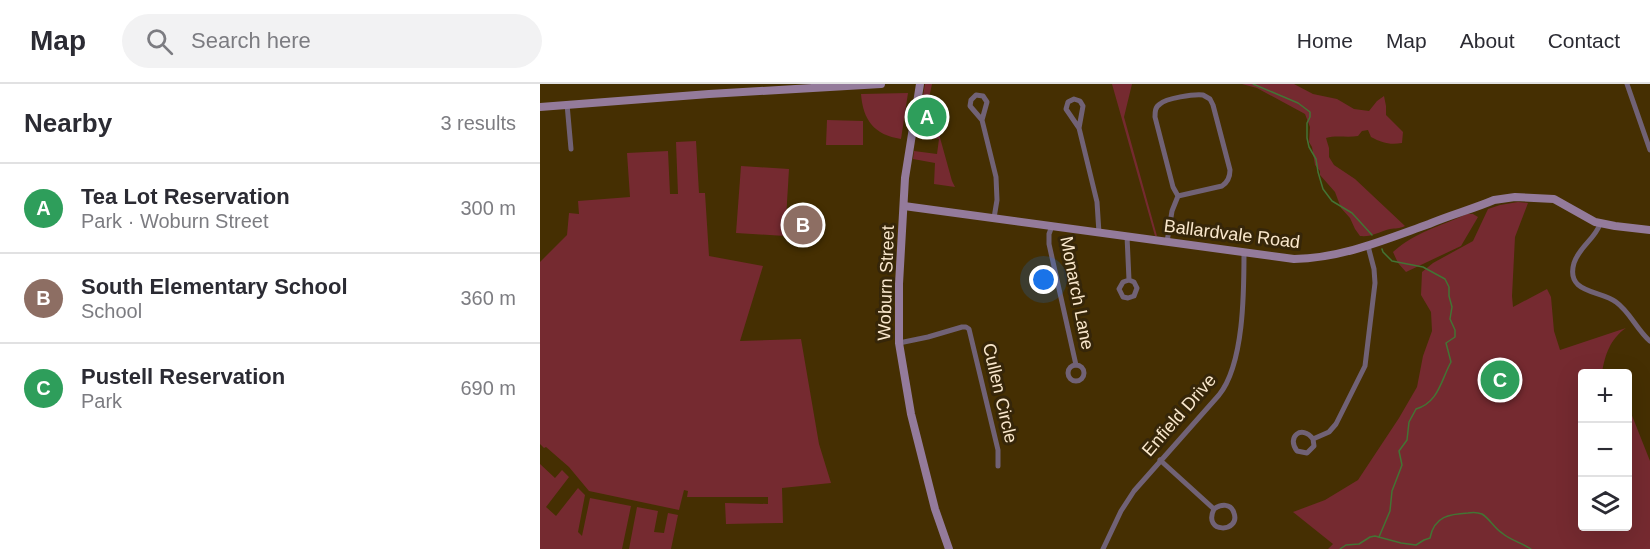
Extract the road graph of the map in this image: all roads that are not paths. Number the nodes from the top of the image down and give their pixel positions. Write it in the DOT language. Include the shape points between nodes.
graph roads {
  1 [pos="881,84"];
  2 [pos="920,84"];
  3 [pos="1627,84"];
  4 [pos="567,104"];
  5 [pos="540,107"];
  6 [pos="982,120"];
  7 [pos="1079,128"];
  8 [pos="571,149"];
  9 [pos="1650,150"];
  10 [pos="1178,196"];
  11 [pos="904,206"];
  12 [pos="994,218"];
  13 [pos="1600,224"];
  14 [pos="1052,226"];
  15 [pos="1650,230"];
  16 [pos="1099,233"];
  17 [pos="1127,236"];
  18 [pos="1167,242"];
  19 [pos="1368,246"];
  20 [pos="1244,252"];
  21 [pos="1129,280"];
  22 [pos="1650,341"];
  23 [pos="899,343"];
  24 [pos="1076,365"];
  25 [pos="1313,439"];
  26 [pos="1160,460"];
  27 [pos="998,466"];
  28 [pos="1214,509"];
  29 [pos="949,549"];
  30 [pos="1103,549"];
  1 -- 4 [label="street"];
  2 -- 11 [label="street, Woburn Street" via="908,152"];
  3 -- 9 [label="street"];
  4 -- 5 [label="street"];
  4 -- 8 [label="street"];
  6 -- 6 [label="street" via="987,102 976,95 970,105"];
  6 -- 12 [label="street" via="996,177"];
  7 -- 7 [label="street" via="1083,106 1074,99 1068,102 1066,111"];
  7 -- 16 [label="street" via="1097,202"];
  10 -- 10 [label="street" via="1155,111 1164,101 1203,95 1213,105 1230,176 1222,186"];
  10 -- 18 [label="street"];
  11 -- 12 [label="street, Ballardvale Road"];
  11 -- 23 [label="street, Woburn Street"];
  12 -- 14 [label="street, Ballardvale Road"];
  13 -- 15 [label="street, Ballardvale Road"];
  13 -- 19 [label="street, Ballardvale Road" via="1557,200 1509,197"];
  13 -- 22 [label="street" via="1575,260 1575,280 1585,290 1617,302"];
  14 -- 16 [label="street, Ballardvale Road"];
  14 -- 24 [label="street, Monarch Lane" via="1049,244"];
  16 -- 17 [label="street, Ballardvale Road"];
  17 -- 18 [label="street, Ballardvale Road"];
  17 -- 21 [label="street"];
  18 -- 20 [label="street, Ballardvale Road"];
  19 -- 20 [label="street, Ballardvale Road" via="1308,258"];
  19 -- 25 [label="street" via="1375,283 1365,366 1336,424"];
  20 -- 26 [label="street, Enfield Drive" via="1242,315 1228,384"];
  23 -- 27 [label="street, Cullen Circle" via="959,327 969,328 999,450"];
  23 -- 29 [label="street, Woburn Street" via="911,414"];
  25 -- 25 [label="street" via="1314,446 1307,453 1293,446 1293,438 1301,432"];
  26 -- 28 [label="street"];
  26 -- 30 [label="street, Enfield Drive" via="1125,505"];
  28 -- 28 [label="street" via="1211,516 1216,526 1227,528 1233,523 1234,512 1228,506"];
}
